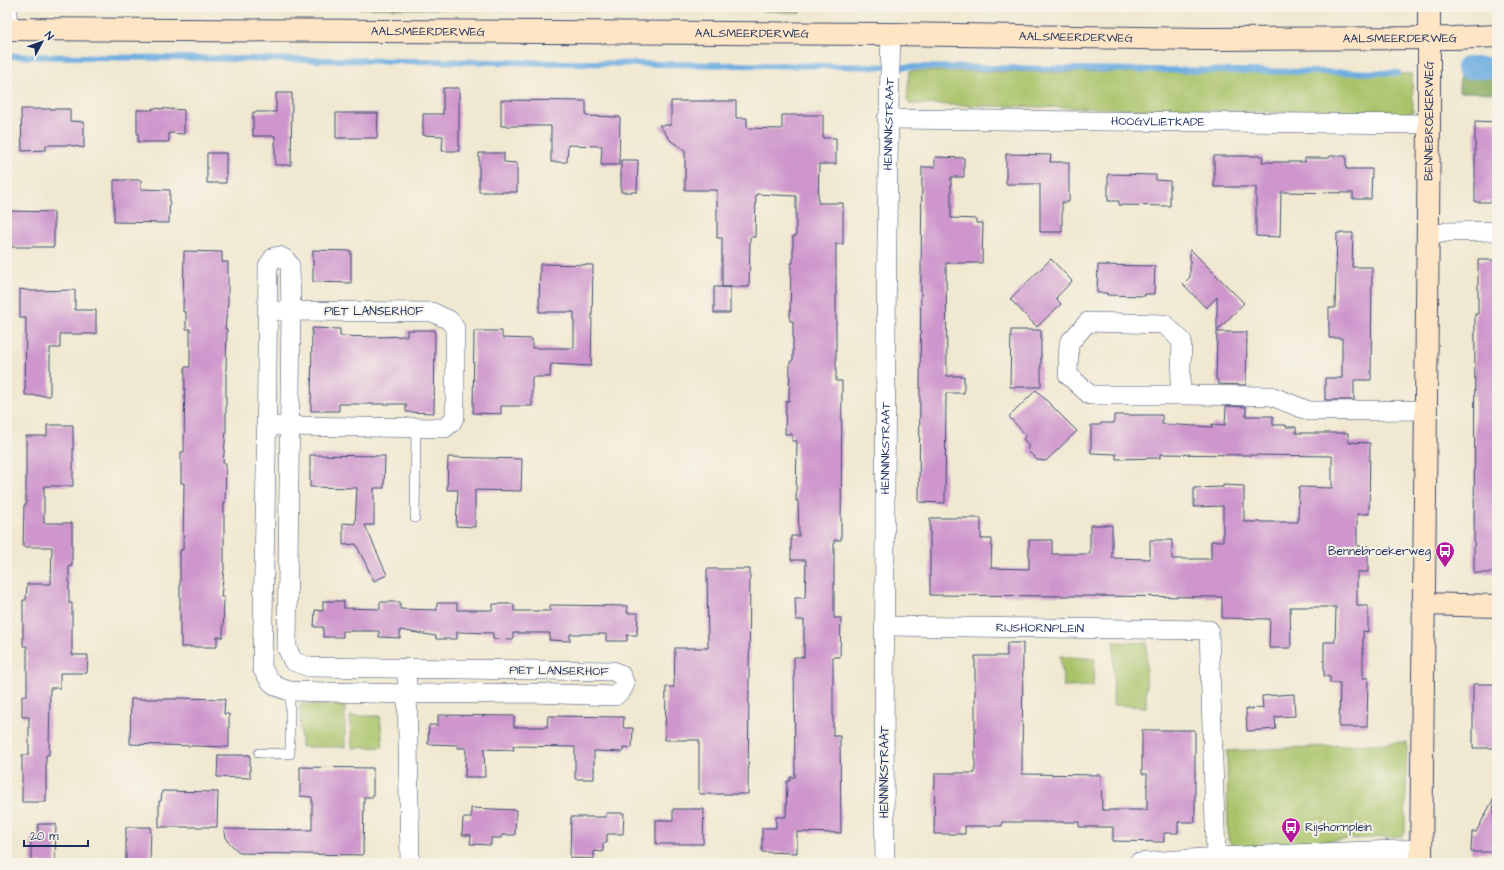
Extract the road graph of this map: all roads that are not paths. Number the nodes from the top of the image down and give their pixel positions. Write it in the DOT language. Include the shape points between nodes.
graph roads {
  1 [pos="13,7"];
  2 [pos="1429,7"];
  3 [pos="10,29"];
  4 [pos="1497,36"];
  5 [pos="1429,38"];
  6 [pos="890,43"];
  7 [pos="887,119"];
  8 [pos="1429,124"];
  9 [pos="1497,231"];
  10 [pos="1428,236"];
  11 [pos="267,310"];
  12 [pos="291,311"];
  13 [pos="1180,395"];
  14 [pos="1425,410"];
  15 [pos="266,426"];
  16 [pos="289,427"];
  17 [pos="416,427"];
  18 [pos="415,518"];
  19 [pos="1423,604"];
  20 [pos="1497,606"];
  21 [pos="884,626"];
  22 [pos="293,661"];
  23 [pos="407,669"];
  24 [pos="270,682"];
  25 [pos="290,691"];
  26 [pos="407,694"];
  27 [pos="259,753"];
  28 [pos="1421,856"];
  29 [pos="1216,857"];
  30 [pos="410,863"];
  31 [pos="885,863"];
  32 [pos="1138,863"];
  1 -- 3 [label="lane"];
  2 -- 5 [label="street, BENNEBROEKERWEG"];
  3 -- 6 [label="street, AALSMEERDERWEG"];
  4 -- 5 [label="street, AALSMEERDERWEG"];
  5 -- 6 [label="street, AALSMEERDERWEG"];
  5 -- 8 [label="street, BENNEBROEKERWEG"];
  6 -- 7 [label="street, HENNINKSTRAAT"];
  7 -- 8 [label="street, HOOGVLIETKADE"];
  7 -- 21 [label="street, HENNINKSTRAAT"];
  8 -- 10 [label="street, BENNEBROEKERWEG"];
  9 -- 10 [label="street" via="1447,232"];
  10 -- 14 [label="street, BENNEBROEKERWEG"];
  11 -- 12 [label="street, PIET LANSERHOF"];
  11 -- 12 [label="street" via="268,266 279,256 290,265"];
  11 -- 15 [label="street"];
  12 -- 16 [label="street"];
  12 -- 17 [label="street, PIET LANSERHOF" via="432,312 448,320 455,328 455,416 446,428"];
  13 -- 13 [label="street" via="1182,341 1164,324 1088,322 1068,343 1068,375 1090,396"];
  13 -- 14 [label="street" via="1271,396 1309,411"];
  14 -- 19 [label="street, BENNEBROEKERWEG"];
  15 -- 16 [label="street, PIET LANSERHOF"];
  15 -- 24 [label="street" via="262,668"];
  16 -- 17 [label="street, PIET LANSERHOF"];
  16 -- 22 [label="street" via="287,648"];
  17 -- 18 [label="lane"];
  19 -- 20 [label="street"];
  19 -- 28 [label="street, BENNEBROEKERWEG"];
  21 -- 29 [label="street, RIJSHORNPLEIN" via="1209,630"];
  21 -- 31 [label="street, HENNINKSTRAAT"];
  22 -- 23 [label="street, PIET LANSERHOF" via="309,667"];
  22 -- 24 [label="street"];
  23 -- 26 [label="street"];
  23 -- 26 [label="street, PIET LANSERHOF" via="613,671 621,675 625,684 615,696 532,693"];
  24 -- 25 [label="street, PIET LANSERHOF" via="280,689"];
  25 -- 26 [label="street, PIET LANSERHOF"];
  25 -- 27 [label="lane" via="290,754"];
  26 -- 30 [label="street"];
  28 -- 29 [label="street"];
  29 -- 32 [label="street"];
}
